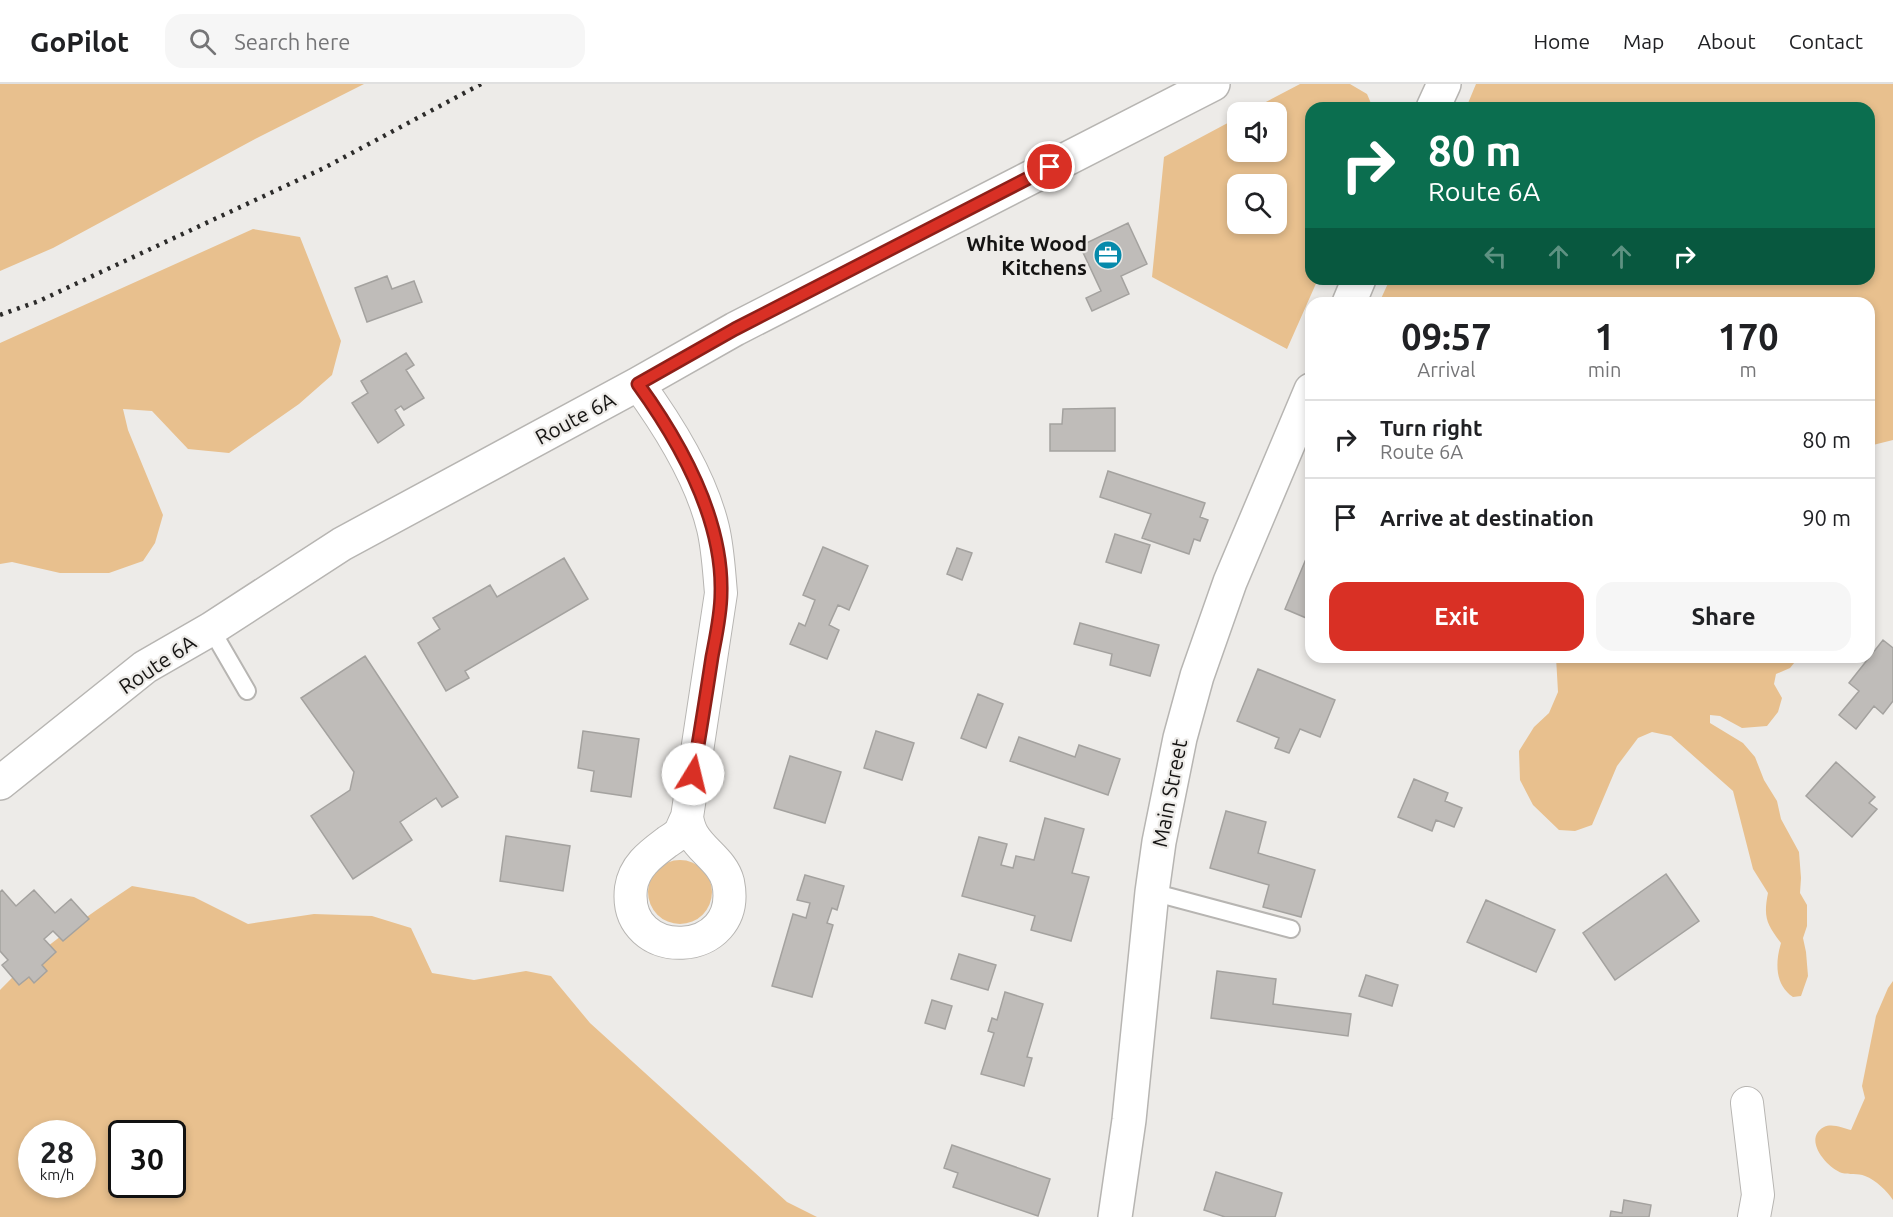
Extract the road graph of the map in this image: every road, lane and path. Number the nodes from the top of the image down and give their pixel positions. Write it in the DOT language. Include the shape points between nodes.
graph roads {
  1 [pos="1213,84"];
  2 [pos="1444,84"];
  3 [pos="1436,102"];
  4 [pos="638,384"];
  5 [pos="1305,404"];
  6 [pos="211,629"];
  7 [pos="247,691"];
  8 [pos="0,783"];
  9 [pos="687,818"];
  10 [pos="1152,892"];
  11 [pos="1292,929"];
  12 [pos="1747,1103"];
  13 [pos="1115,1217"];
  14 [pos="1754,1217"];
  1 -- 4 [label="main road, Route 6A" via="735,329"];
  2 -- 3 [label="main road"];
  4 -- 6 [label="main road, Route 6A" via="342,544"];
  4 -- 9 [label="street" via="690,470 713,528 722,593"];
  5 -- 10 [label="main road, Main Street" via="1230,582 1197,676 1177,750"];
  6 -- 7 [label="lane"];
  6 -- 8 [label="main road, Route 6A" via="145,668"];
  10 -- 11 [label="lane"];
  10 -- 13 [label="main road, Main Street"];
  12 -- 14 [label="street" via="1758,1195"];
}
